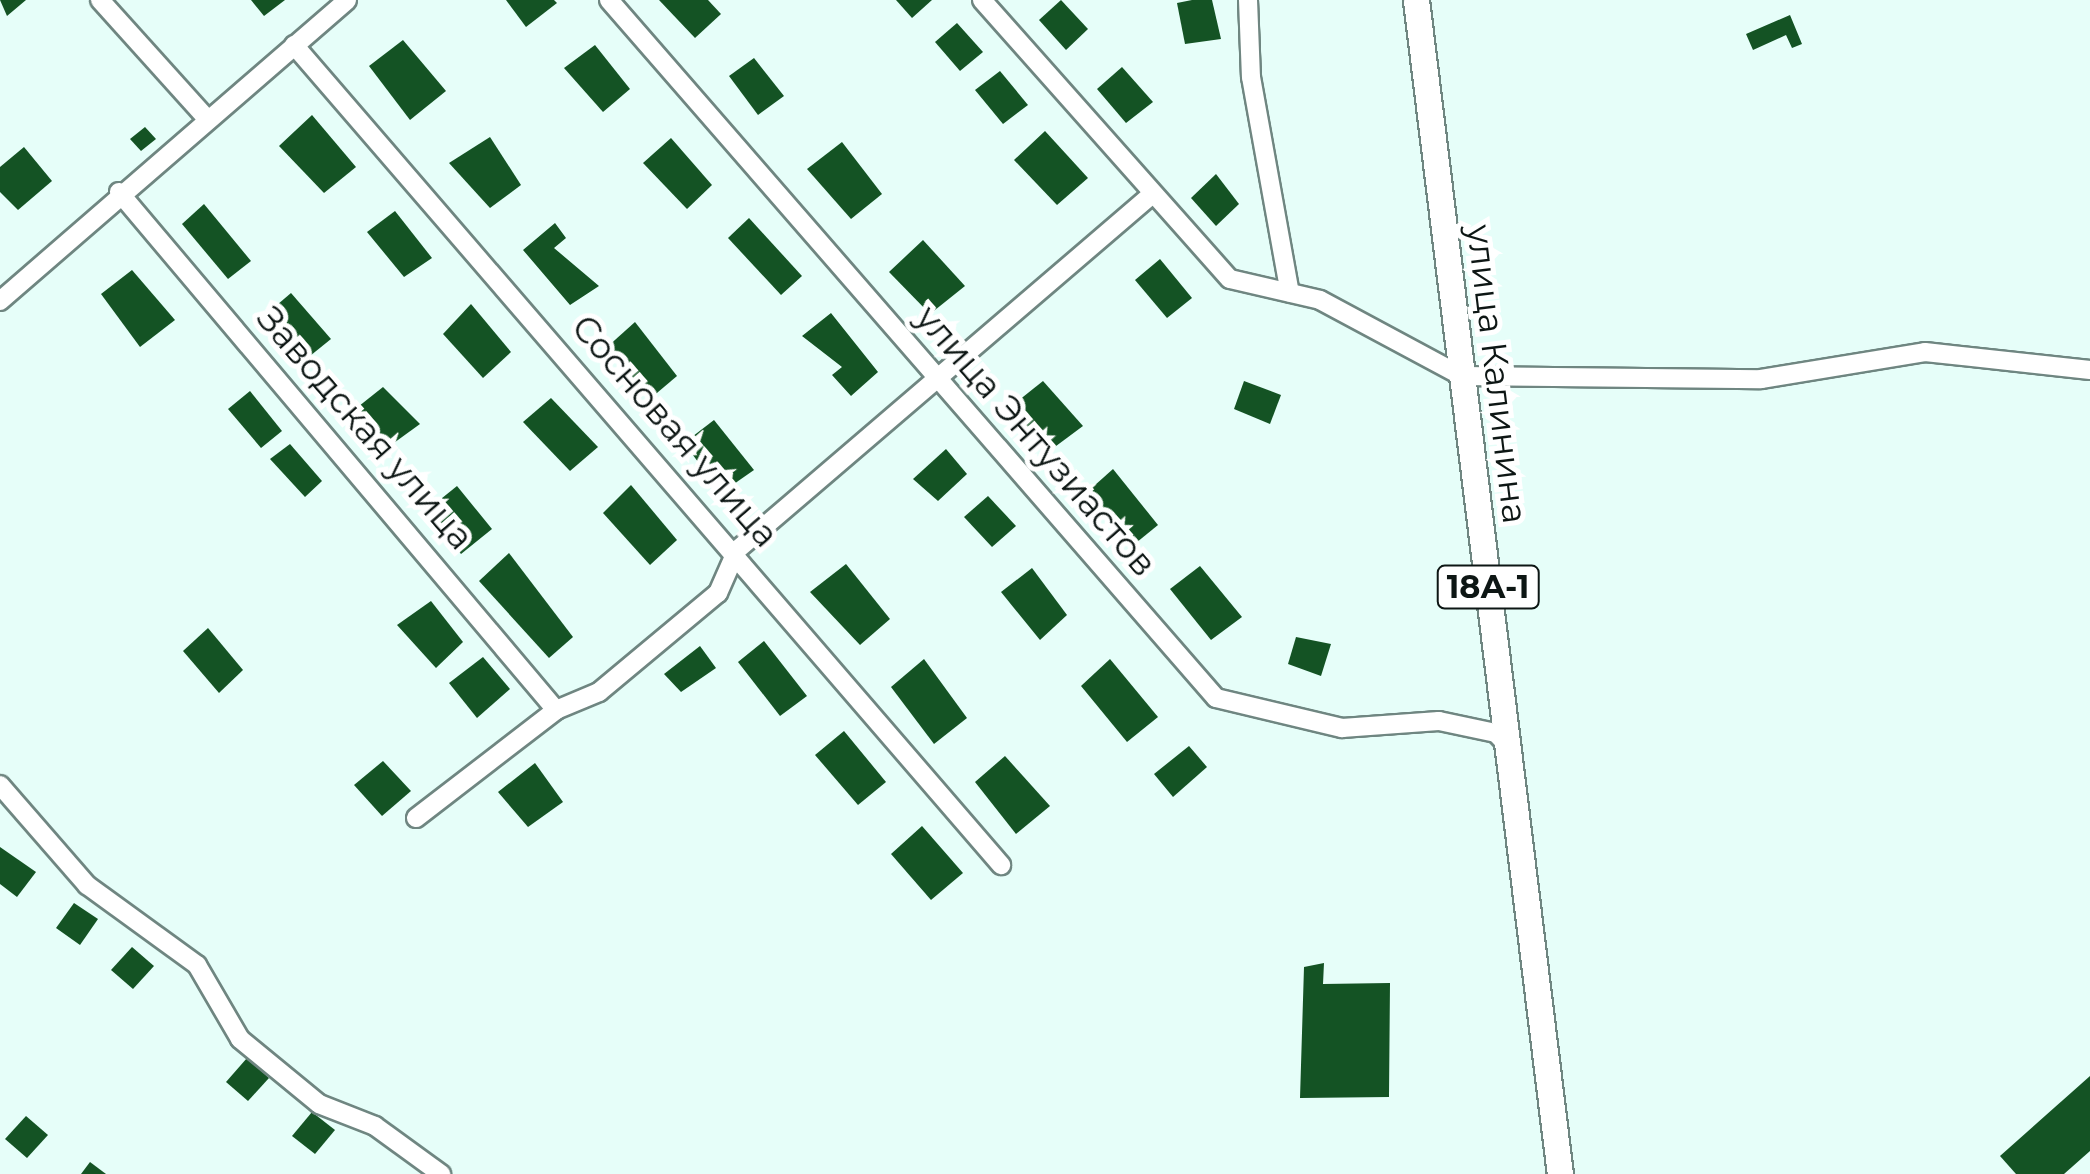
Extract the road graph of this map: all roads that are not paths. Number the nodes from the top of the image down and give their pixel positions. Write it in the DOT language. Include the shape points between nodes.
graph roads {
  1 [pos="100,0"];
  2 [pos="346,0"];
  3 [pos="609,0"];
  4 [pos="982,0"];
  5 [pos="1248,0"];
  6 [pos="1416,0"];
  7 [pos="294,45"];
  8 [pos="207,118"];
  9 [pos="120,192"];
  10 [pos="1150,197"];
  11 [pos="1290,294"];
  12 [pos="0,301"];
  13 [pos="2090,370"];
  14 [pos="1462,376"];
  15 [pos="938,378"];
  16 [pos="737,550"];
  17 [pos="556,710"];
  18 [pos="1508,745"];
  19 [pos="0,785"];
  20 [pos="416,818"];
  21 [pos="1001,866"];
  22 [pos="440,1174"];
  23 [pos="1560,1174"];
  1 -- 8 [label="street"];
  2 -- 7 [label="street"];
  3 -- 15 [label="street, улица Энтузиастов"];
  4 -- 10 [label="street"];
  5 -- 11 [label="street" via="1251,77"];
  6 -- 14 [label="main road, улица Калинина / 18А-1"];
  7 -- 8 [label="street"];
  7 -- 16 [label="street, Сосновая улица"];
  8 -- 9 [label="street"];
  9 -- 12 [label="street"];
  9 -- 17 [label="street, Заводская улица"];
  10 -- 11 [label="street" via="1230,279"];
  10 -- 15 [label="street"];
  11 -- 14 [label="street" via="1380,328"];
  13 -- 14 [label="street" via="1925,352 1761,378"];
  14 -- 18 [label="main road, улица Калинина / 18А-1"];
  15 -- 16 [label="street"];
  15 -- 18 [label="street, улица Энтузиастов" via="1216,698 1342,728 1439,721 1496,734"];
  16 -- 17 [label="street" via="718,592 598,692"];
  16 -- 21 [label="street, Сосновая улица"];
  17 -- 20 [label="street"];
  18 -- 23 [label="main road, улица Калинина / 18А-1"];
  19 -- 22 [label="street" via="86,885 197,965 240,1040 318,1104 375,1126"];
}
